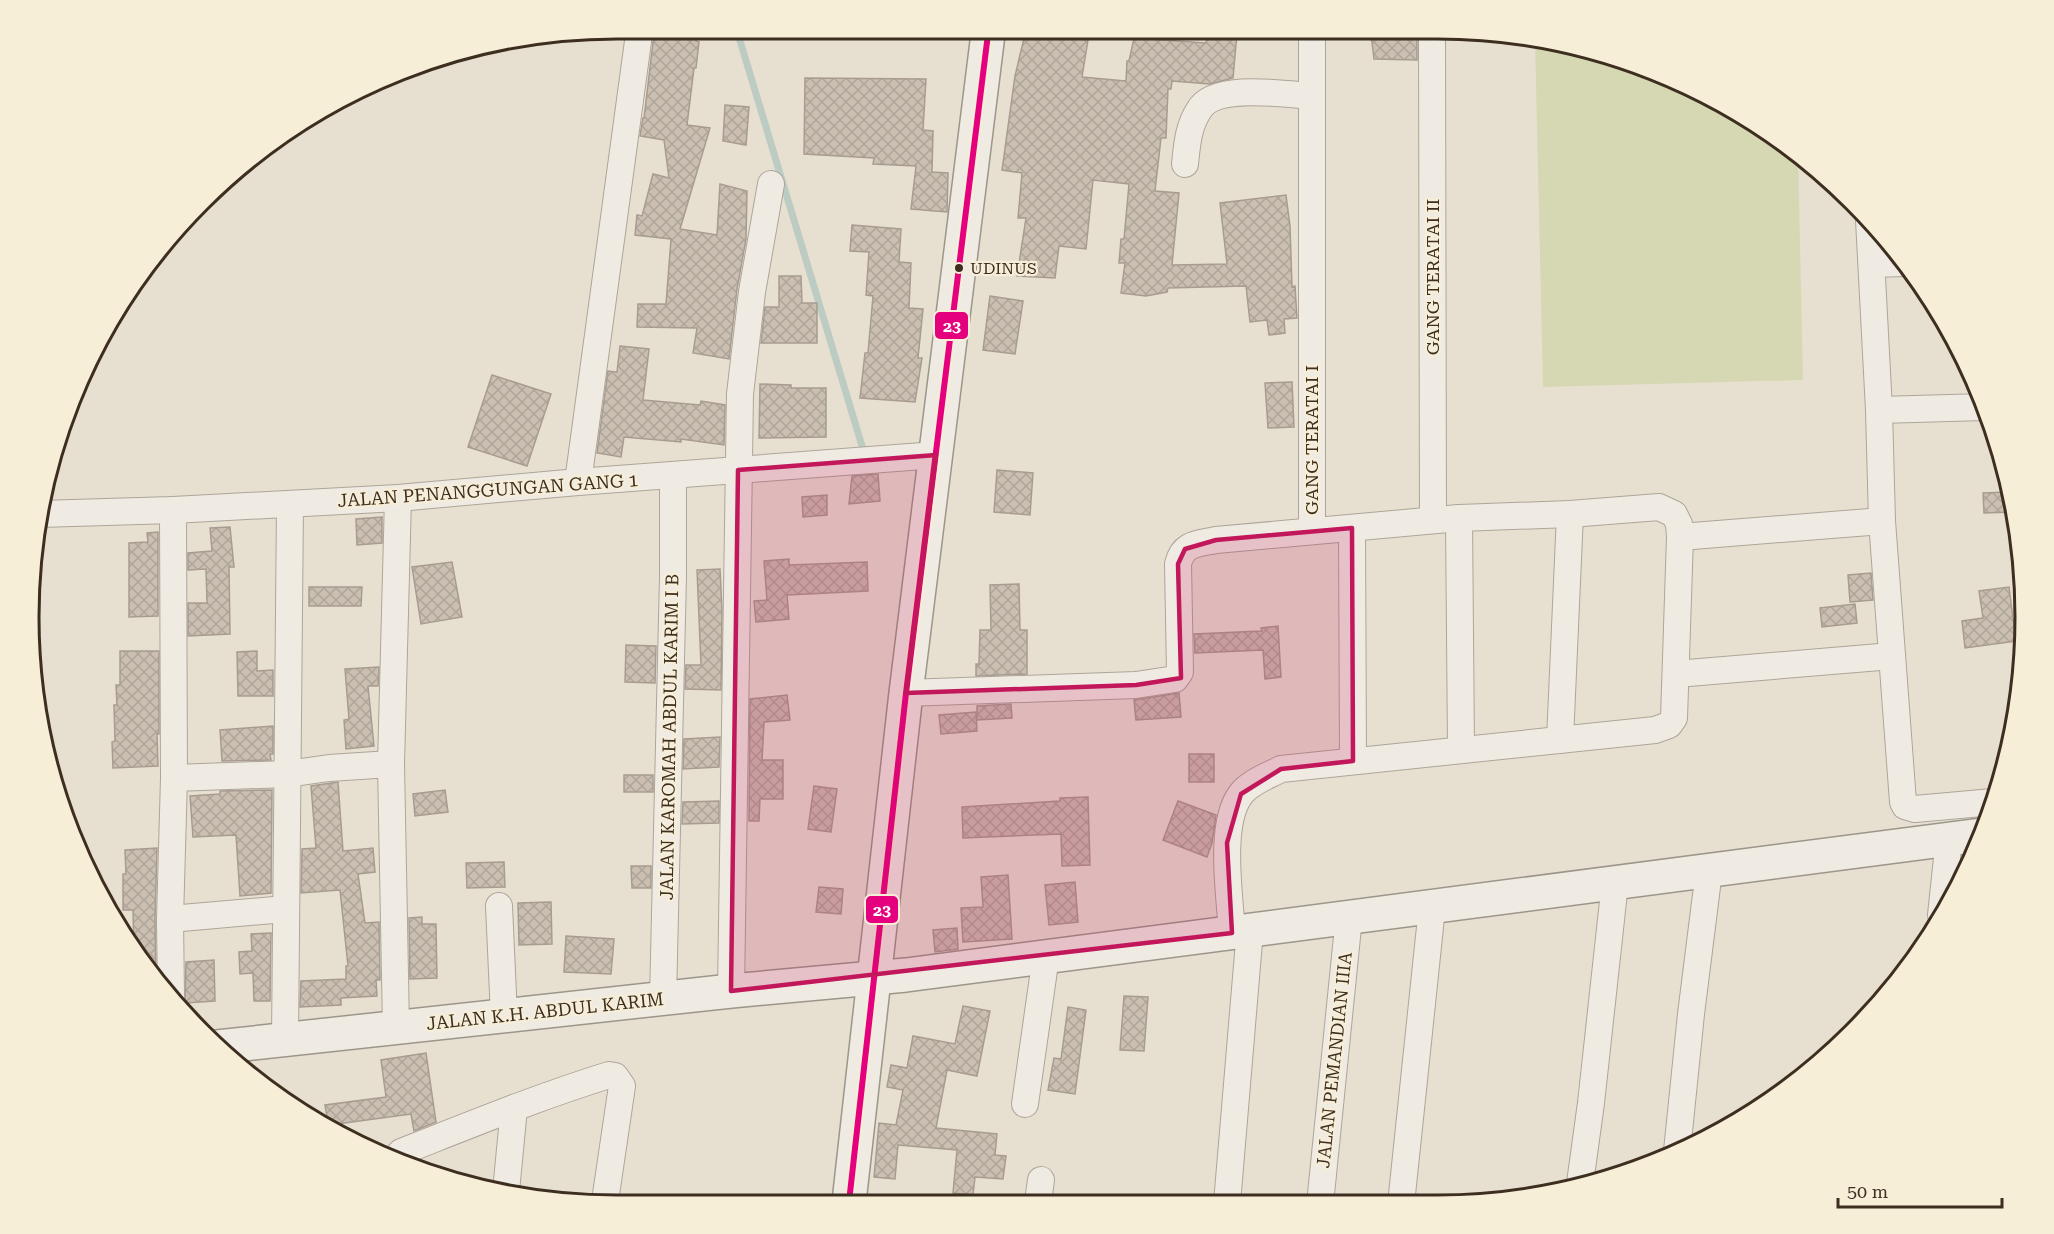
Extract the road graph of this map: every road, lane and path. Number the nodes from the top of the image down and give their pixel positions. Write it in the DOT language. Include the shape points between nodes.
graph roads {
  1 [pos="638,39"];
  2 [pos="987,39"];
  3 [pos="1312,39"];
  4 [pos="1432,39"];
  5 [pos="1311,96"];
  6 [pos="1185,164"];
  7 [pos="771,184"];
  8 [pos="1870,234"];
  9 [pos="1895,263"];
  10 [pos="1873,264"];
  11 [pos="1975,407"];
  12 [pos="1879,410"];
  13 [pos="936,455"];
  14 [pos="738,470"];
  15 [pos="673,476"];
  16 [pos="578,482"];
  17 [pos="398,498"];
  18 [pos="290,504"];
  19 [pos="172,510"];
  20 [pos="48,514"];
  21 [pos="1570,514"];
  22 [pos="1459,518"];
  23 [pos="1433,520"];
  24 [pos="1882,521"];
  25 [pos="1352,528"];
  26 [pos="1312,531"];
  27 [pos="1680,537"];
  28 [pos="1892,656"];
  29 [pos="1676,674"];
  30 [pos="906,693"];
  31 [pos="1560,740"];
  32 [pos="1461,749"];
  33 [pos="1353,761"];
  34 [pos="391,764"];
  35 [pos="287,774"];
  36 [pos="174,778"];
  37 [pos="1984,803"];
  38 [pos="1965,837"];
  39 [pos="1709,871"];
  40 [pos="1952,878"];
  41 [pos="1614,883"];
  42 [pos="500,906"];
  43 [pos="1432,908"];
  44 [pos="285,909"];
  45 [pos="1349,917"];
  46 [pos="170,919"];
  47 [pos="1241,932"];
  48 [pos="1046,956"];
  49 [pos="873,979"];
  50 [pos="171,985"];
  51 [pos="731,991"];
  52 [pos="663,999"];
  53 [pos="504,1016"];
  54 [pos="396,1027"];
  55 [pos="285,1040"];
  56 [pos="231,1048"];
  57 [pos="1024,1104"];
  58 [pos="514,1108"];
  59 [pos="1678,1142"];
  60 [pos="400,1153"];
  61 [pos="1581,1176"];
  62 [pos="507,1184"];
  63 [pos="606,1195"];
  64 [pos="850,1195"];
  65 [pos="1227,1195"];
  66 [pos="1321,1195"];
  67 [pos="1402,1195"];
  1 -- 16 [label="street"];
  2 -- 13 [label="street"];
  3 -- 5 [label="street, GANG TERATAI I"];
  4 -- 23 [label="street, GANG TERATAI II"];
  5 -- 6 [label="street" via="1243,93 1208,100 1199,108 1188,134"];
  5 -- 26 [label="street, GANG TERATAI I"];
  7 -- 14 [label="street" via="752,292 740,394"];
  8 -- 10 [label="street"];
  9 -- 10 [label="street"];
  10 -- 12 [label="street"];
  11 -- 12 [label="street"];
  12 -- 24 [label="street"];
  13 -- 14 [label="street, JALAN PENANGGUNGAN GANG 1"];
  13 -- 30 [label="street"];
  14 -- 15 [label="street, JALAN PENANGGUNGAN GANG 1"];
  14 -- 51 [label="street"];
  15 -- 16 [label="street, JALAN PENANGGUNGAN GANG 1"];
  15 -- 52 [label="street, JALAN KAROMAH ABDUL KARIM I B"];
  16 -- 17 [label="street, JALAN PENANGGUNGAN GANG 1"];
  17 -- 18 [label="street, JALAN PENANGGUNGAN GANG 1"];
  17 -- 34 [label="street"];
  18 -- 19 [label="street, JALAN PENANGGUNGAN GANG 1"];
  18 -- 35 [label="street"];
  19 -- 20 [label="street, JALAN PENANGGUNGAN GANG 1"];
  19 -- 36 [label="street"];
  21 -- 22 [label="street"];
  21 -- 27 [label="street" via="1659,507 1677,517"];
  21 -- 31 [label="street"];
  22 -- 23 [label="street"];
  22 -- 32 [label="street"];
  23 -- 25 [label="street"];
  24 -- 27 [label="street"];
  24 -- 28 [label="street"];
  25 -- 26 [label="street"];
  25 -- 33 [label="street"];
  26 -- 30 [label="street, GANG TERATAI I" via="1216,540 1180,554 1180,672 1175,679 1136,685"];
  27 -- 29 [label="street"];
  28 -- 29 [label="street"];
  28 -- 37 [label="street" via="1905,806 1915,809"];
  29 -- 31 [label="street" via="1674,718 1664,728"];
  30 -- 49 [label="street"];
  31 -- 32 [label="street"];
  32 -- 33 [label="street"];
  33 -- 47 [label="street" via="1281,769 1241,794 1231,817 1227,843"];
  34 -- 35 [label="street"];
  34 -- 54 [label="street"];
  35 -- 36 [label="street"];
  35 -- 44 [label="street"];
  36 -- 46 [label="street"];
  38 -- 39 [label="street, JALAN K.H. ABDUL KARIM"];
  38 -- 40 [label="street"];
  39 -- 41 [label="street, JALAN K.H. ABDUL KARIM"];
  39 -- 59 [label="street"];
  41 -- 43 [label="street, JALAN K.H. ABDUL KARIM"];
  41 -- 61 [label="street"];
  42 -- 53 [label="street"];
  43 -- 45 [label="street, JALAN K.H. ABDUL KARIM"];
  43 -- 67 [label="street"];
  44 -- 46 [label="street"];
  44 -- 55 [label="street"];
  45 -- 47 [label="street, JALAN K.H. ABDUL KARIM"];
  45 -- 66 [label="street, JALAN PEMANDIAN IIIA"];
  46 -- 50 [label="street"];
  47 -- 48 [label="street, JALAN K.H. ABDUL KARIM"];
  47 -- 65 [label="street"];
  48 -- 49 [label="street, JALAN K.H. ABDUL KARIM"];
  48 -- 57 [label="street"];
  49 -- 51 [label="street, JALAN K.H. ABDUL KARIM"];
  49 -- 64 [label="street"];
  51 -- 52 [label="street, JALAN K.H. ABDUL KARIM"];
  52 -- 53 [label="street, JALAN K.H. ABDUL KARIM"];
  53 -- 54 [label="street, JALAN K.H. ABDUL KARIM"];
  54 -- 55 [label="street, JALAN K.H. ABDUL KARIM"];
  55 -- 56 [label="street, JALAN K.H. ABDUL KARIM"];
  58 -- 60 [label="street"];
  58 -- 62 [label="street"];
  58 -- 63 [label="street" via="609,1075 618,1079 622,1086"];
}
